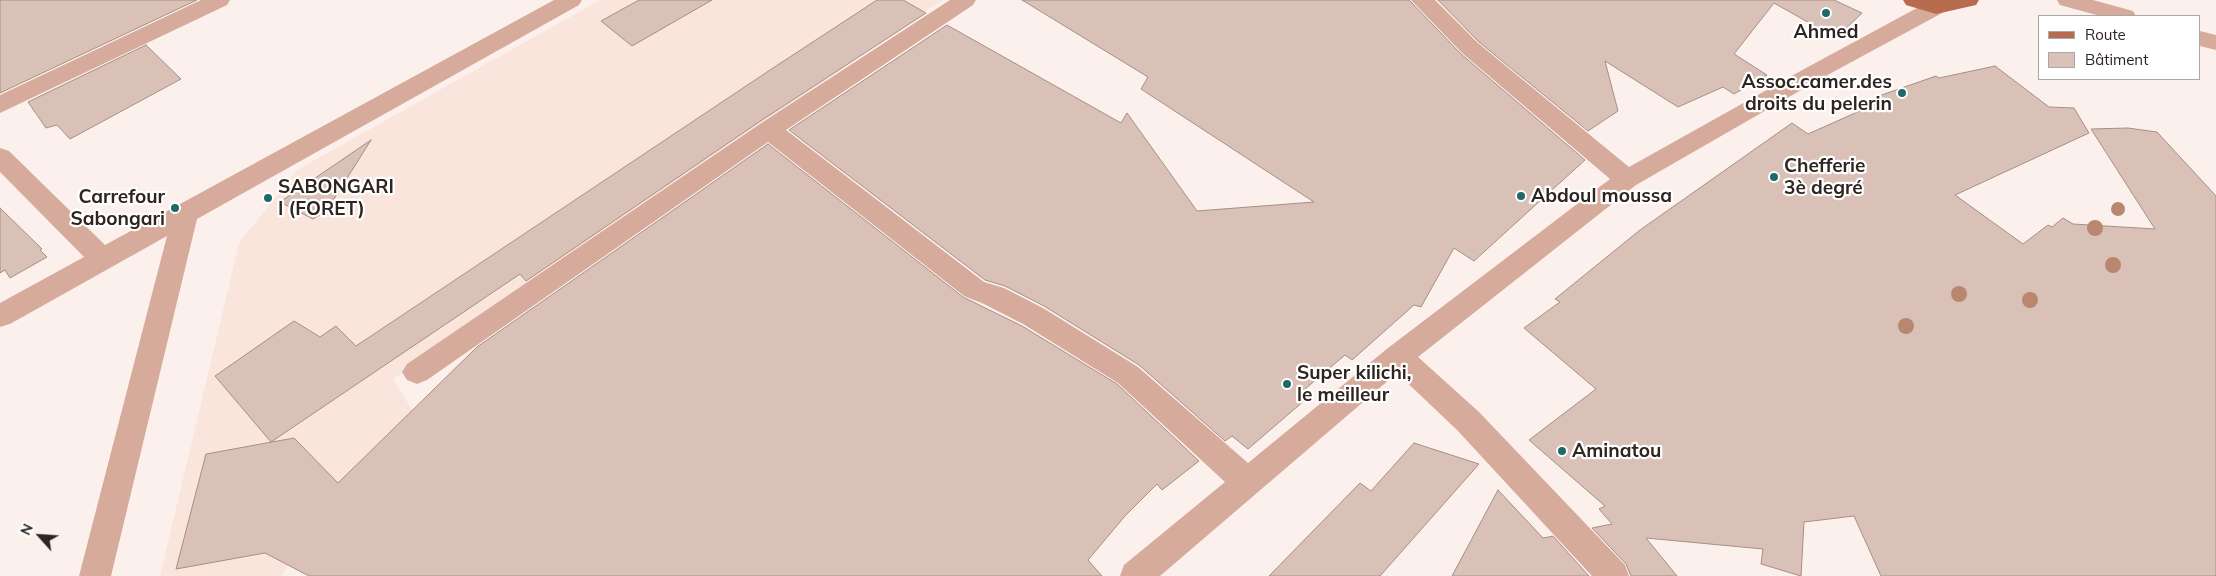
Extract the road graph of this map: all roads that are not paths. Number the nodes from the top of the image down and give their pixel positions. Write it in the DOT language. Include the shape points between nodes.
graph roads {
  1 [pos="219,0"];
  2 [pos="571,0"];
  3 [pos="965,0"];
  4 [pos="1422,0"];
  5 [pos="1968,0"];
  6 [pos="2068,0"];
  7 [pos="1925,3"];
  8 [pos="2121,15"];
  9 [pos="2201,38"];
  10 [pos="2216,43"];
  11 [pos="0,105"];
  12 [pos="769,130"];
  13 [pos="0,156"];
  14 [pos="1627,179"];
  15 [pos="186,212"];
  16 [pos="103,260"];
  17 [pos="0,316"];
  18 [pos="1398,356"];
  19 [pos="416,372"];
  20 [pos="1248,483"];
  21 [pos="95,576"];
  22 [pos="1136,576"];
  23 [pos="1613,576"];
  1 -- 11 [label="street"];
  2 -- 15 [label="street"];
  3 -- 12 [label="street"];
  4 -- 14 [label="street" via="1477,54"];
  5 -- 7 [label="main road"];
  6 -- 8 [label="street"];
  7 -- 14 [label="street" via="1805,78"];
  9 -- 10 [label="street"];
  12 -- 19 [label="street"];
  12 -- 20 [label="street" via="974,288 1033,316 1128,375"];
  13 -- 16 [label="street"];
  14 -- 18 [label="street"];
  15 -- 16 [label="street"];
  15 -- 21 [label="street"];
  16 -- 17 [label="street"];
  18 -- 20 [label="street"];
  18 -- 23 [label="street" via="1468,421"];
  20 -- 22 [label="street"];
}
